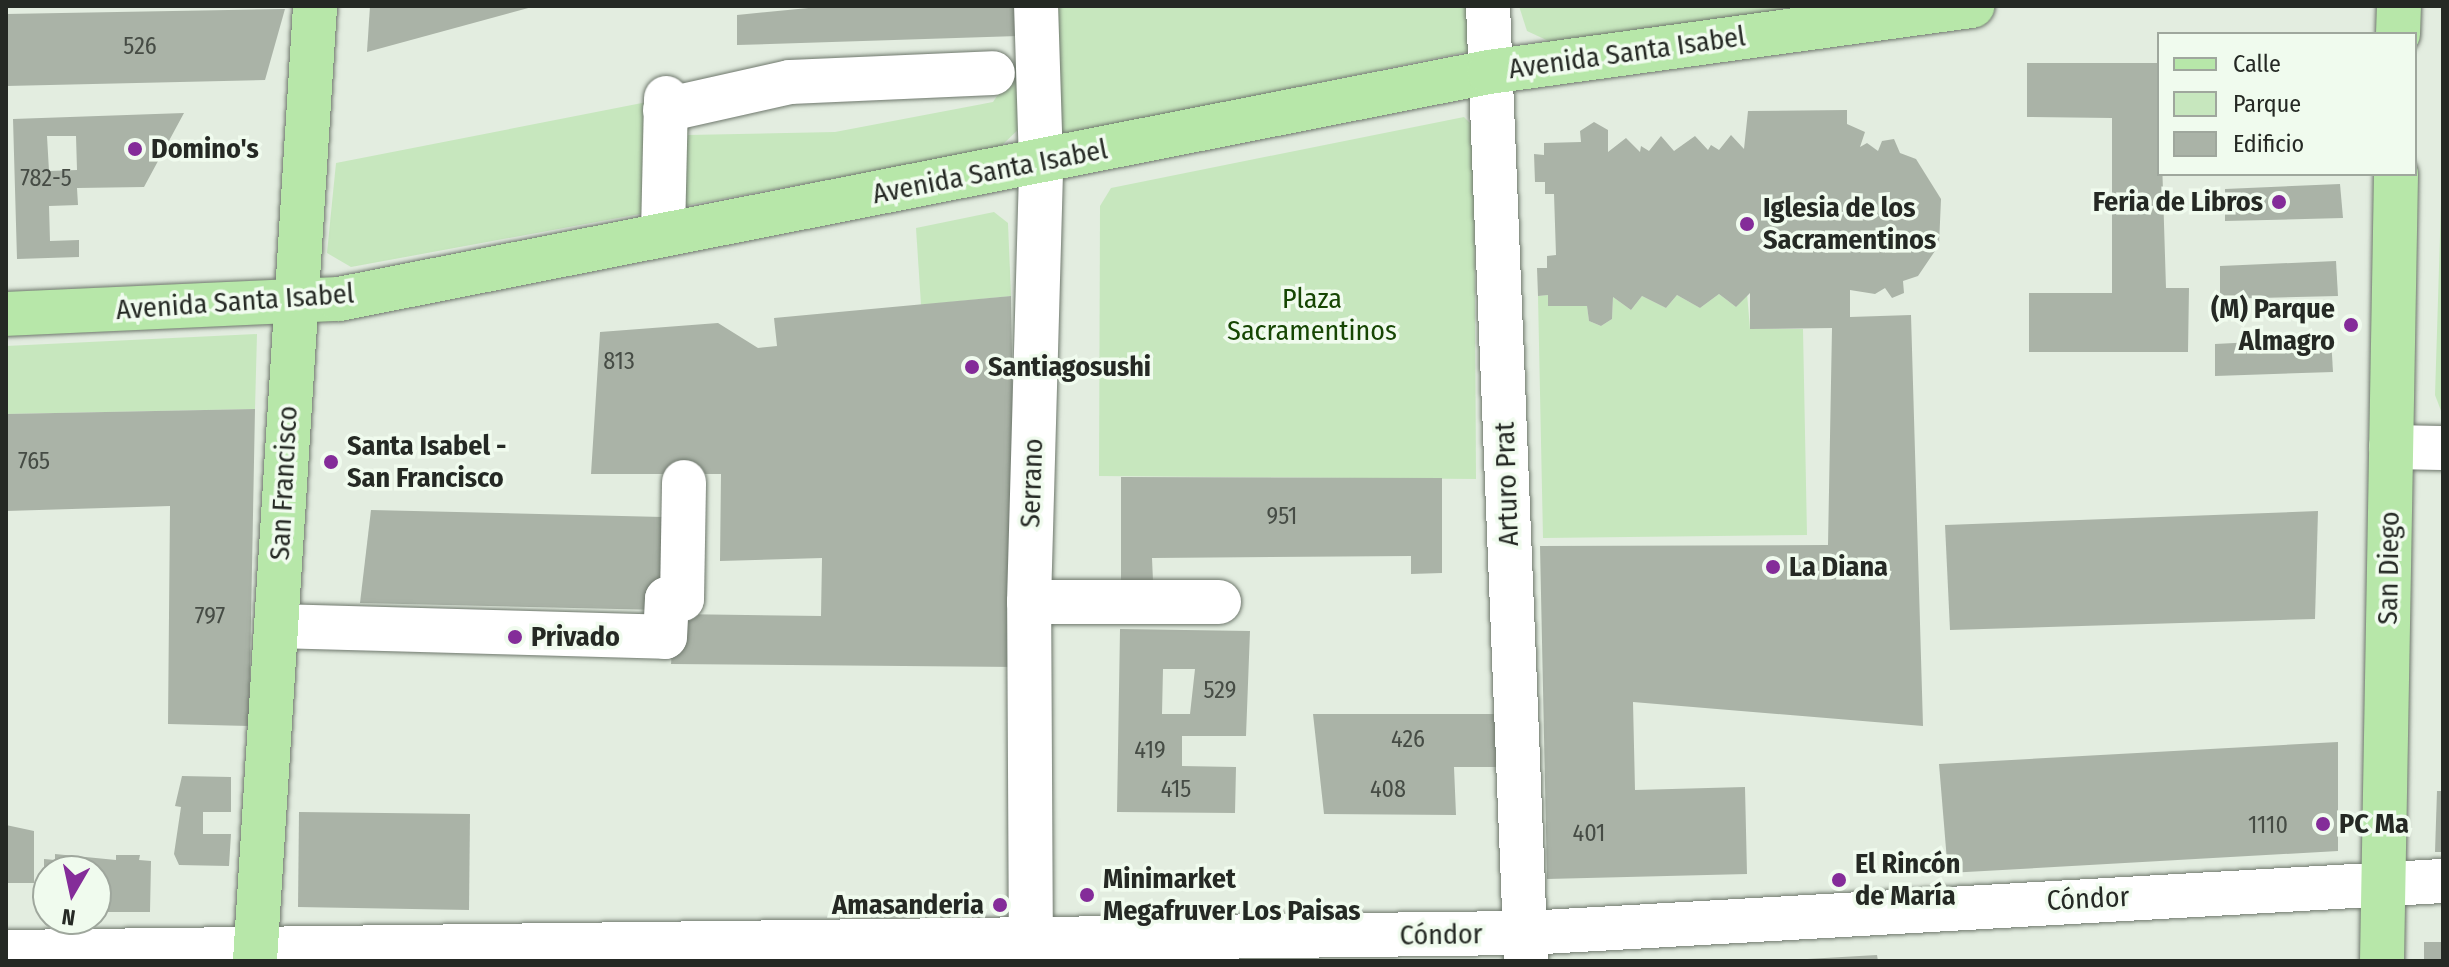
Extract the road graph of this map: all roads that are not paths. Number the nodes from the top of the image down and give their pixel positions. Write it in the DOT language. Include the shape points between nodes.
graph roads {
  1 [pos="315,6"];
  2 [pos="1036,6"];
  3 [pos="1488,6"];
  4 [pos="1973,6"];
  5 [pos="2399,6"];
  6 [pos="2398,32"];
  7 [pos="1489,72"];
  8 [pos="993,73"];
  9 [pos="1041,163"];
  10 [pos="2396,176"];
  11 [pos="663,233"];
  12 [pos="294,305"];
  13 [pos="6,314"];
  14 [pos="2391,447"];
  15 [pos="2443,448"];
  16 [pos="684,482"];
  17 [pos="1029,602"];
  18 [pos="1219,602"];
  19 [pos="276,626"];
  20 [pos="2443,881"];
  21 [pos="2384,882"];
  22 [pos="1526,947"];
  23 [pos="6,952"];
  24 [pos="1031,952"];
  25 [pos="255,955"];
  26 [pos="2382,961"];
  1 -- 12 [label="main road, San Francisco"];
  2 -- 9 [label="street, Serrano"];
  3 -- 7 [label="street, Arturo Prat"];
  4 -- 7 [label="main road, Avenida Santa Isabel"];
  5 -- 6 [label="main road"];
  7 -- 9 [label="main road, Avenida Santa Isabel"];
  7 -- 22 [label="street, Arturo Prat"];
  8 -- 11 [label="street" via="790,82 666,104"];
  9 -- 11 [label="main road, Avenida Santa Isabel"];
  9 -- 17 [label="street, Serrano"];
  10 -- 14 [label="main road, San Diego"];
  11 -- 12 [label="main road, Avenida Santa Isabel"];
  12 -- 13 [label="main road, Avenida Santa Isabel"];
  12 -- 19 [label="main road, San Francisco"];
  14 -- 15 [label="street"];
  14 -- 21 [label="main road, San Diego"];
  16 -- 19 [label="street" via="682,599 667,599 665,637"];
  17 -- 18 [label="street"];
  17 -- 24 [label="street, Serrano"];
  19 -- 25 [label="main road, San Francisco"];
  20 -- 21 [label="street, Cóndor"];
  21 -- 22 [label="street, Cóndor"];
  21 -- 26 [label="main road, San Diego"];
  22 -- 24 [label="street, Cóndor"];
  23 -- 25 [label="street, Cóndor"];
  24 -- 25 [label="street, Cóndor"];
}
